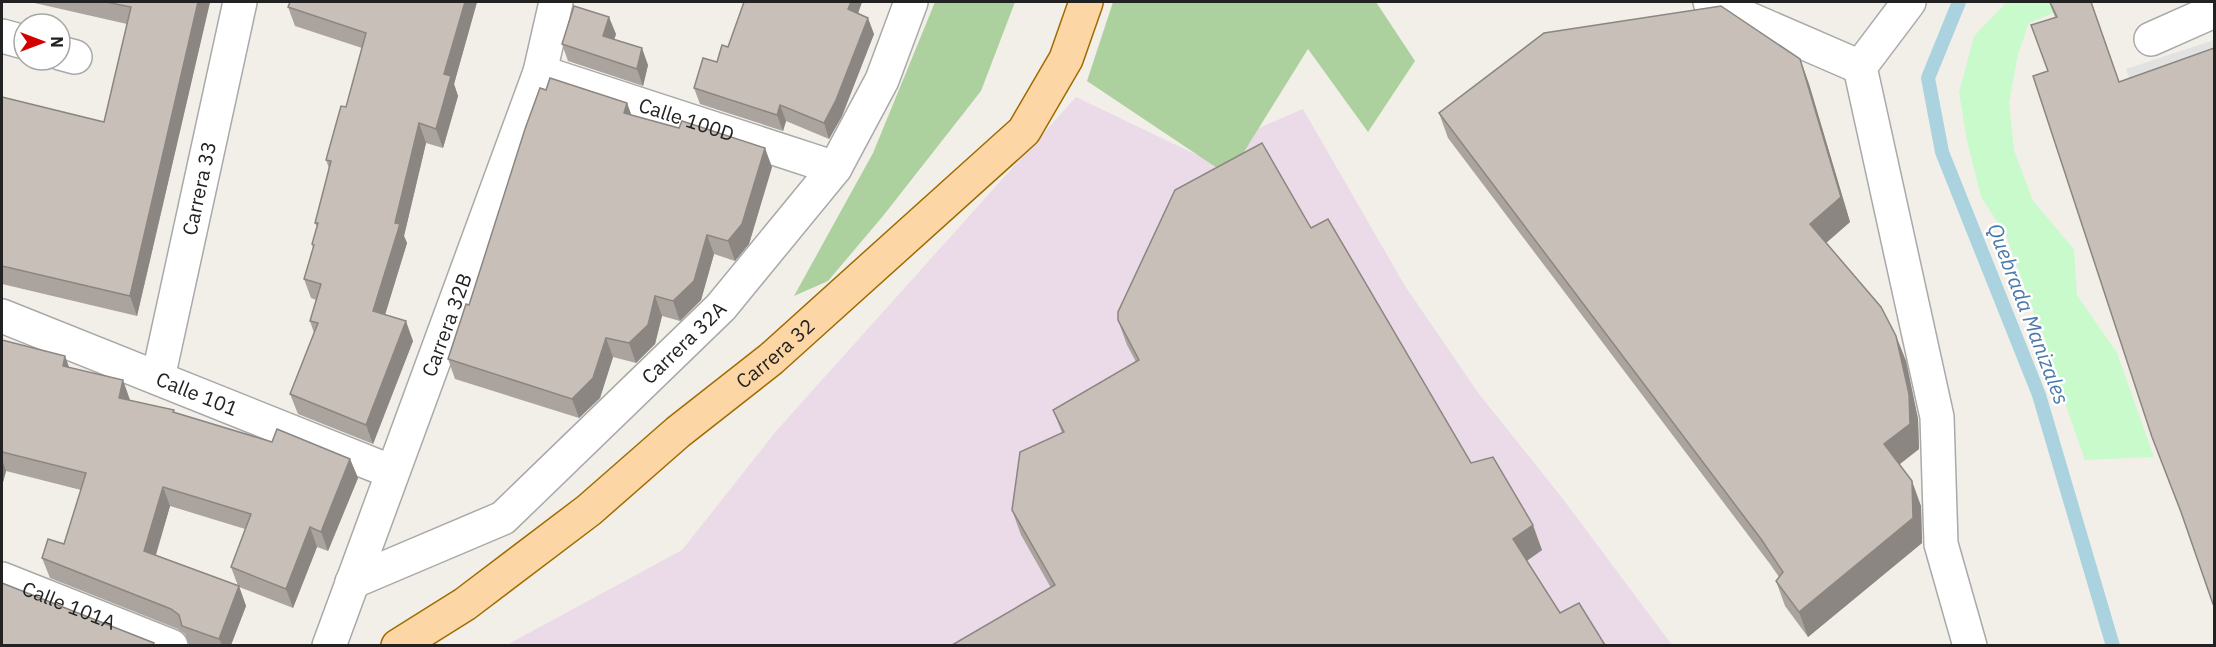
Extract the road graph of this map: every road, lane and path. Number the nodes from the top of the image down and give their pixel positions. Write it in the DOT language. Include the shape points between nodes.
graph roads {
  1 [pos="240,2"];
  2 [pos="556,2"];
  3 [pos="911,2"];
  4 [pos="1086,2"];
  5 [pos="1710,2"];
  6 [pos="1909,2"];
  7 [pos="2214,11"];
  8 [pos="2151,39"];
  9 [pos="1860,67"];
  10 [pos="540,72"];
  11 [pos="835,168"];
  12 [pos="2,316"];
  13 [pos="158,378"];
  14 [pos="392,472"];
  15 [pos="2,579"];
  16 [pos="352,582"];
  17 [pos="171,645"];
  18 [pos="329,645"];
  19 [pos="398,645"];
  20 [pos="1970,645"];
  1 -- 13 [label="street, Carrera 33"];
  2 -- 10 [label="street, Carrera 32B"];
  3 -- 11 [label="street, Carrera 32A" via="882,80"];
  4 -- 19 [label="main road, Carrera 32" via="1066,59 1024,131 771,359 678,432 589,510 465,604"];
  5 -- 9 [label="street"];
  6 -- 9 [label="street"];
  7 -- 8 [label="street"];
  9 -- 20 [label="street" via="1937,417 1941,544"];
  10 -- 11 [label="street, Calle 100D"];
  10 -- 14 [label="street, Carrera 32B"];
  11 -- 16 [label="street, Carrera 32A" via="722,306 503,518"];
  12 -- 13 [label="street, Calle 101"];
  13 -- 14 [label="street, Calle 101"];
  14 -- 16 [label="street, Carrera 32B"];
  15 -- 17 [label="street, Calle 101A"];
  16 -- 18 [label="street, Carrera 32B"];
}
